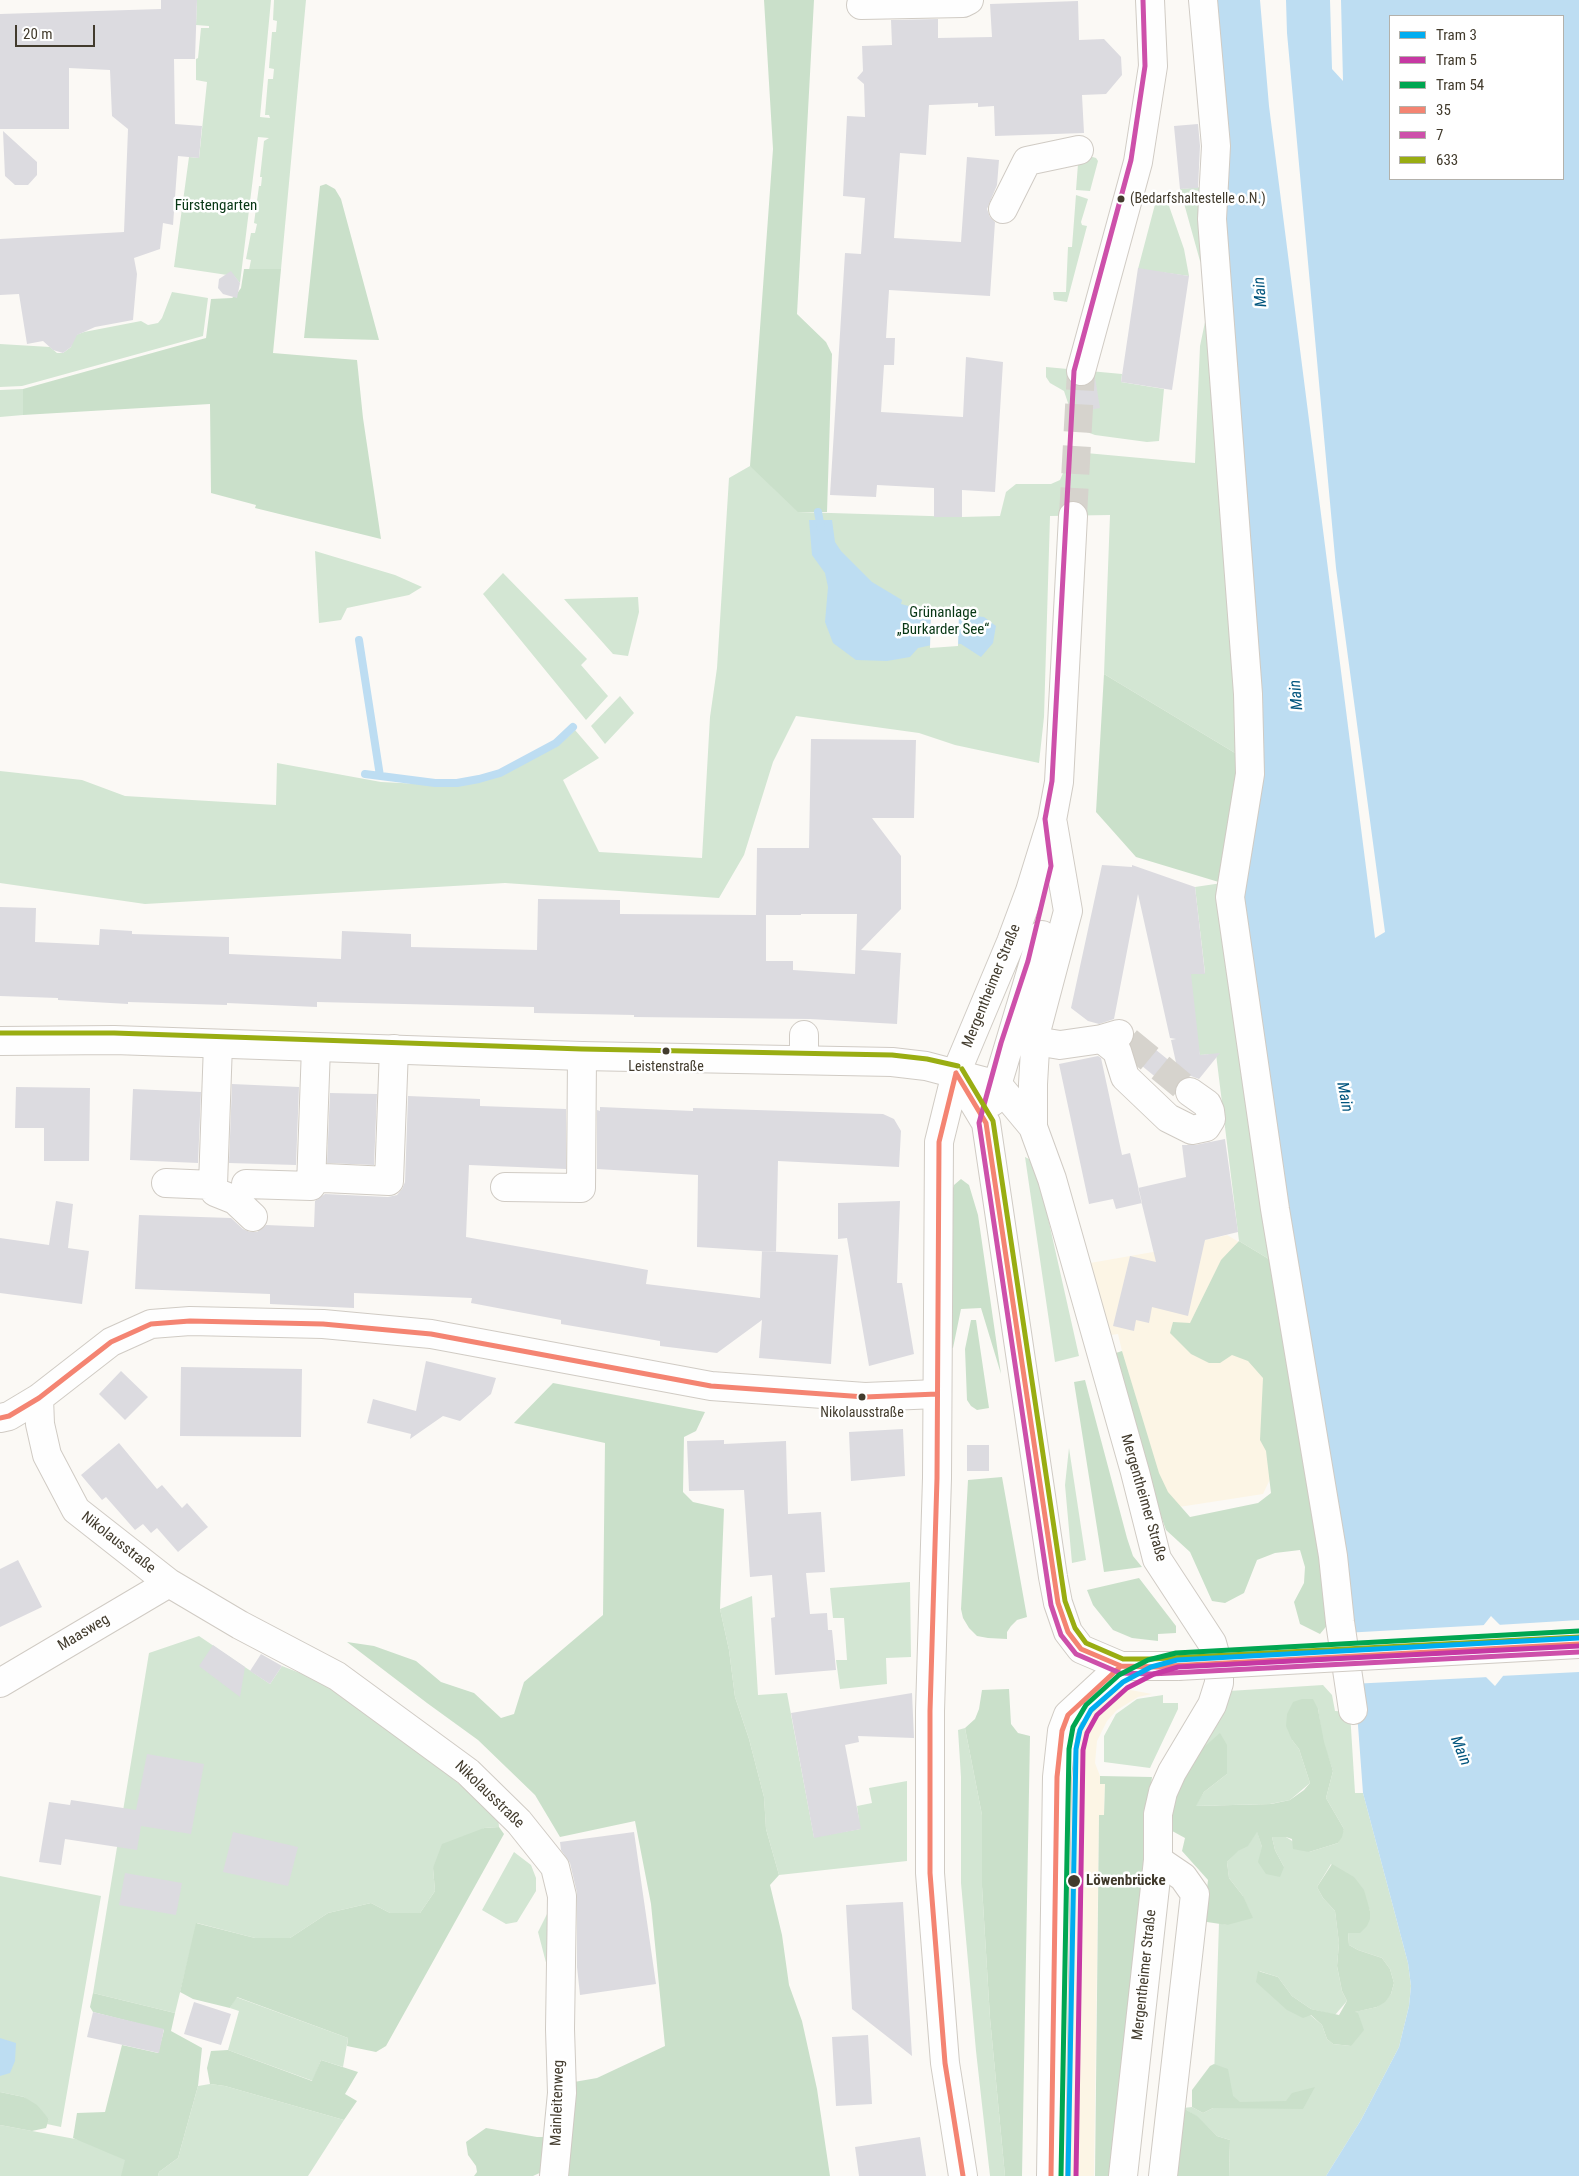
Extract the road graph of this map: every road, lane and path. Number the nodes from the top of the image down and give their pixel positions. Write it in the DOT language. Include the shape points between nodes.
graph roads {
  1 [pos="969,0"];
  2 [pos="1150,0"];
  3 [pos="1203,0"];
  4 [pos="861,5"];
  5 [pos="1079,150"];
  6 [pos="1003,209"];
  7 [pos="1081,371"];
  8 [pos="1073,516"];
  9 [pos="1053,858"];
  10 [pos="0,1041"];
  11 [pos="1035,1041"];
  12 [pos="218,1044"];
  13 [pos="316,1047"];
  14 [pos="394,1050"];
  15 [pos="582,1056"];
  16 [pos="956,1073"];
  17 [pos="998,1085"];
  18 [pos="1190,1092"];
  19 [pos="986,1122"];
  20 [pos="1033,1126"];
  21 [pos="324,1178"];
  22 [pos="166,1183"];
  23 [pos="246,1184"];
  24 [pos="213,1185"];
  25 [pos="505,1187"];
  26 [pos="253,1217"];
  27 [pos="937,1394"];
  28 [pos="39,1398"];
  29 [pos="0,1418"];
  30 [pos="169,1583"];
  31 [pos="1579,1644"];
  32 [pos="1120,1666"];
  33 [pos="0,1683"];
  34 [pos="1353,1710"];
  35 [pos="1158,1860"];
  36 [pos="560,2029"];
  37 [pos="554,2176"];
  38 [pos="962,2176"];
  39 [pos="1051,2176"];
  40 [pos="1123,2176"];
  41 [pos="1164,2176"];
  1 -- 4 [label="main road" via="963,3"];
  2 -- 7 [label="main road" via="1153,66 1138,162"];
  3 -- 34 [label="main road" via="1216,146 1212,219 1248,694 1250,774 1230,897 1275,1209 1333,1556"];
  5 -- 6 [label="main road" via="1026,161"];
  8 -- 9 [label="main road, Mergentheimer Straße" via="1059,782 1052,820"];
  9 -- 11 [label="main road" via="1068,911"];
  9 -- 16 [label="main road, Mergentheimer Straße" via="1030,891"];
  9 -- 17 [label="main road, Mergentheimer Straße" via="1034,963"];
  10 -- 12 [label="main road" via="114,1040"];
  11 -- 18 [label="main road" via="1060,1046 1115,1040 1125,1077 1168,1118 1192,1130 1206,1127 1211,1119 1210,1111"];
  11 -- 20 [label="main road"];
  12 -- 13 [label="main road"];
  12 -- 24 [label="main road"];
  13 -- 14 [label="main road"];
  13 -- 23 [label="main road" via="310,1186"];
  14 -- 15 [label="main road"];
  14 -- 21 [label="main road" via="389,1180"];
  15 -- 16 [label="main road" via="804,1048"];
  15 -- 25 [label="main road" via="581,1188"];
  16 -- 17 [label="main road"];
  16 -- 19 [label="main road"];
  16 -- 27 [label="main road, Mergentheimer Straße" via="939,1142"];
  17 -- 19 [label="main road, Mergentheimer Straße"];
  17 -- 20 [label="main road, Mergentheimer Straße"];
  19 -- 32 [label="main road" via="1058,1603 1068,1632 1081,1648"];
  20 -- 35 [label="main road, Mergentheimer Straße" via="1057,1198 1157,1559 1212,1643 1219,1668 1219,1683 1212,1705 1163,1792 1158,1814"];
  22 -- 24 [label="main road"];
  24 -- 26 [label="main road" via="215,1192 235,1200"];
  27 -- 28 [label="main road" via="865,1397 711,1386 431,1334 323,1324 190,1321 151,1324 111,1342"];
  27 -- 38 [label="main road, Mergentheimer Straße" via="930,1873 944,2063"];
  28 -- 29 [label="main road"];
  28 -- 30 [label="main road, Nikolausstraße" via="40,1424 47,1455 76,1510"];
  30 -- 33 [label="main road, Maasweg"];
  30 -- 36 [label="main road, Nikolausstraße" via="337,1676 468,1772 519,1822 555,1867 562,1896"];
  31 -- 32 [label="main road, bridge" via="1178,1666"];
  32 -- 39 [label="main road" via="1068,1715 1062,1731 1057,1772"];
  35 -- 40 [label="main road, Mergentheimer Straße"];
  35 -- 41 [label="main road" via="1183,1877 1194,1894"];
  36 -- 37 [label="main road, Mainleitenweg" via="562,2094"];
}
